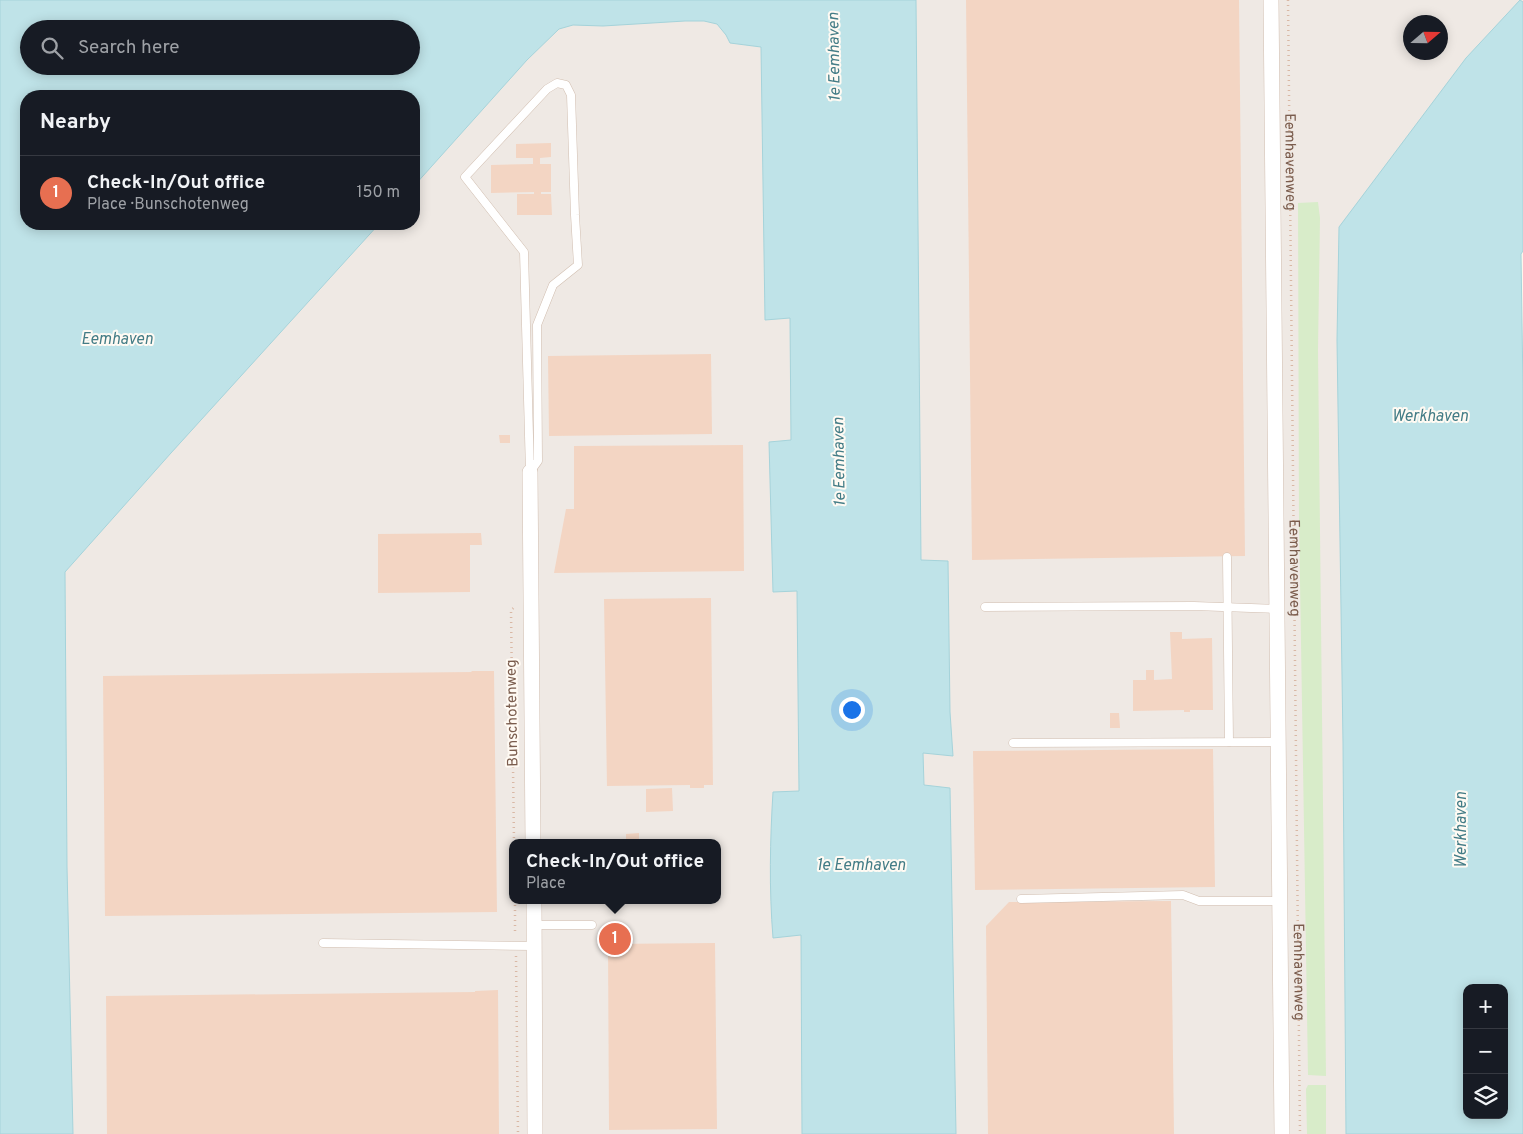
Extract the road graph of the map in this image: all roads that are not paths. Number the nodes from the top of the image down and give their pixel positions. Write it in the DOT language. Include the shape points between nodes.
graph roads {
  1 [pos="1271,0"];
  2 [pos="530,472"];
  3 [pos="1227,557"];
  4 [pos="985,607"];
  5 [pos="1227,607"];
  6 [pos="1277,609"];
  7 [pos="1013,742"];
  8 [pos="1229,742"];
  9 [pos="1278,742"];
  10 [pos="533,839"];
  11 [pos="1021,899"];
  12 [pos="1280,901"];
  13 [pos="534,904"];
  14 [pos="534,925"];
  15 [pos="592,925"];
  16 [pos="323,943"];
  17 [pos="534,946"];
  18 [pos="535,1134"];
  19 [pos="1282,1134"];
  1 -- 6 [label="street, Eemhavenweg"];
  2 -- 2 [label="lane" via="524,252 466,177 547,89 557,83 566,85 571,95 578,265 553,285 537,325 538,461"];
  2 -- 10 [label="street, Bunschotenweg"];
  3 -- 5 [label="lane"];
  4 -- 5 [label="lane"];
  5 -- 6 [label="lane"];
  5 -- 8 [label="lane"];
  6 -- 9 [label="street, Eemhavenweg"];
  7 -- 8 [label="lane"];
  8 -- 9 [label="lane"];
  9 -- 12 [label="street, Eemhavenweg"];
  11 -- 12 [label="lane" via="1183,895 1199,901"];
  12 -- 19 [label="street, Eemhavenweg"];
  13 -- 14 [label="street"];
  14 -- 15 [label="lane"];
  14 -- 17 [label="street"];
  16 -- 17 [label="lane"];
  17 -- 18 [label="street"];
}
